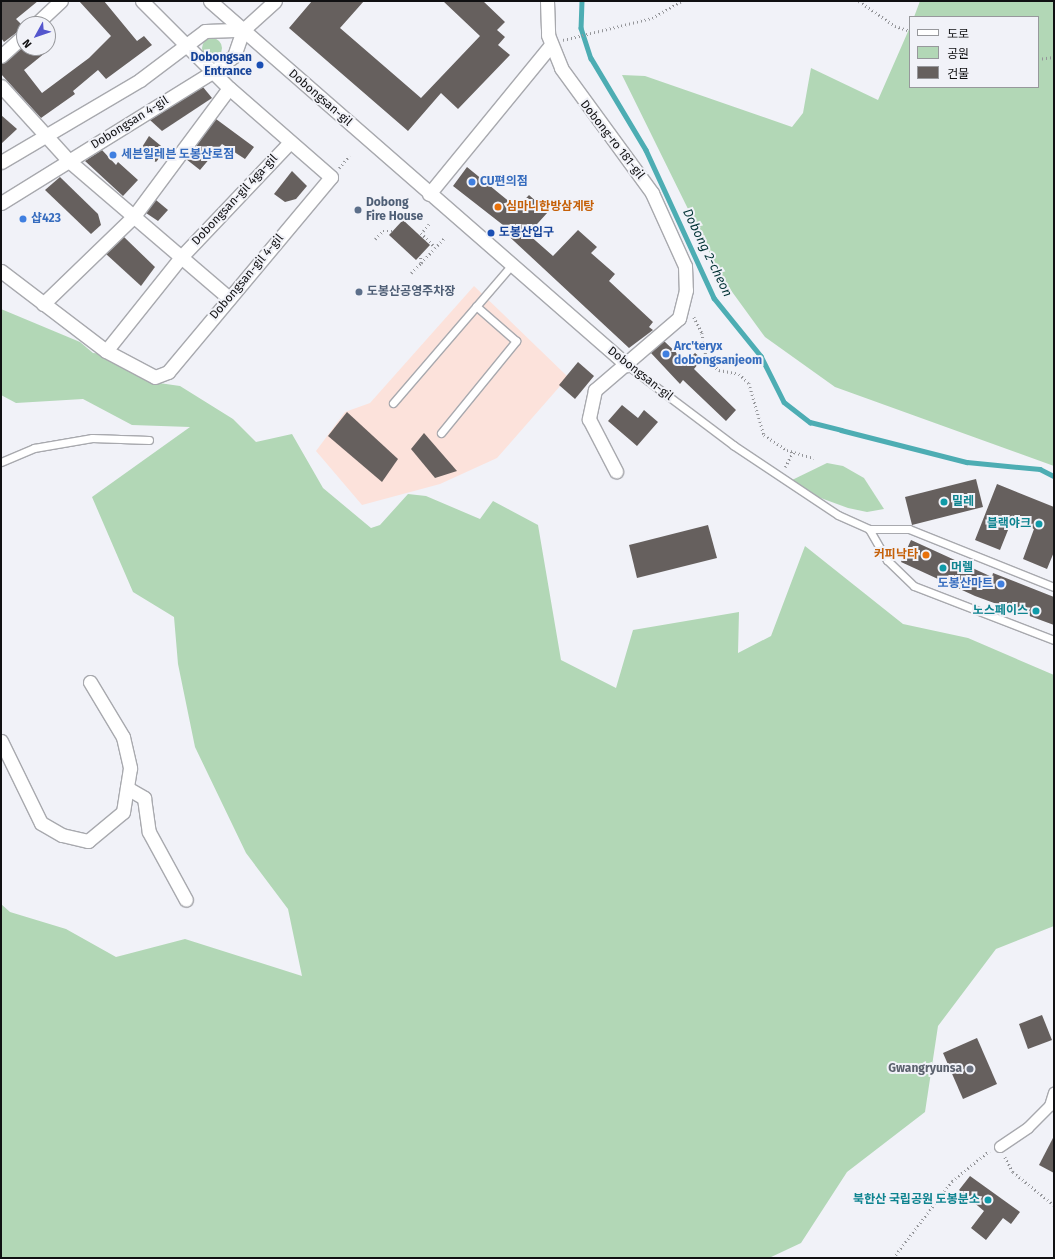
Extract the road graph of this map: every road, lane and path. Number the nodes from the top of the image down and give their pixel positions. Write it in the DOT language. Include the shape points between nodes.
graph roads {
  1 [pos="61,1"];
  2 [pos="142,1"];
  3 [pos="210,1"];
  4 [pos="275,1"];
  5 [pos="547,1"];
  6 [pos="682,1"];
  7 [pos="859,1"];
  8 [pos="45,16"];
  9 [pos="243,30"];
  10 [pos="909,31"];
  11 [pos="16,42"];
  12 [pos="556,43"];
  13 [pos="187,46"];
  14 [pos="1,56"];
  15 [pos="1054,58"];
  16 [pos="1039,59"];
  17 [pos="214,71"];
  18 [pos="1,86"];
  19 [pos="230,88"];
  20 [pos="46,137"];
  21 [pos="289,143"];
  22 [pos="69,161"];
  23 [pos="1,162"];
  24 [pos="430,194"];
  25 [pos="1,203"];
  26 [pos="134,216"];
  27 [pos="429,224"];
  28 [pos="393,231"];
  29 [pos="445,237"];
  30 [pos="375,239"];
  31 [pos="436,248"];
  32 [pos="420,256"];
  33 [pos="181,257"];
  34 [pos="421,263"];
  35 [pos="511,266"];
  36 [pos="1,271"];
  37 [pos="411,274"];
  38 [pos="229,298"];
  39 [pos="43,304"];
  40 [pos="476,306"];
  41 [pos="106,351"];
  42 [pos="627,365"];
  43 [pos="393,403"];
  44 [pos="441,433"];
  45 [pos="149,440"];
  46 [pos="793,452"];
  47 [pos="1,462"];
  48 [pos="616,471"];
  49 [pos="780,476"];
  50 [pos="869,529"];
  51 [pos="1054,587"];
  52 [pos="1054,640"];
  53 [pos="90,682"];
  54 [pos="1,741"];
  55 [pos="127,788"];
  56 [pos="186,900"];
  57 [pos="1054,1093"];
  58 [pos="1000,1147"];
  59 [pos="1054,1206"];
  60 [pos="893,1258"];
  1 -- 8 [label="street"];
  2 -- 13 [label="street, Dobongsan-gil 4-gil"];
  3 -- 9 [label="street, Dobongsan-gil"];
  4 -- 9 [label="street"];
  5 -- 12 [label="street, Dobong-ro 181-gil" via="546,26"];
  6 -- 12 [label="path" via="652,18"];
  7 -- 10 [label="path" via="894,26"];
  9 -- 13 [label="street" via="205,31"];
  9 -- 17 [label="street, Dobongsan 4-gil" via="234,56"];
  9 -- 24 [label="street, Dobongsan-gil"];
  11 -- 14 [label="street"];
  12 -- 24 [label="street"];
  12 -- 42 [label="street, Dobong-ro 181-gil" via="573,89 617,142 652,193 684,258 686,290 679,318"];
  13 -- 17 [label="street, Dobongsan-gil 4-gil"];
  13 -- 20 [label="street"];
  15 -- 16 [label="path"];
  17 -- 19 [label="street, Dobongsan-gil 4-gil"];
  17 -- 22 [label="street, Dobongsan 4-gil"];
  18 -- 20 [label="street"];
  19 -- 21 [label="street, Dobongsan-gil 4-gil"];
  19 -- 26 [label="street"];
  20 -- 22 [label="street"];
  20 -- 23 [label="street"];
  21 -- 33 [label="street, Dobongsan-gil 4ga-gil"];
  21 -- 38 [label="street, Dobongsan-gil 4-gil" via="331,177"];
  22 -- 25 [label="street, Dobongsan 4-gil"];
  22 -- 26 [label="street"];
  24 -- 35 [label="street, Dobongsan-gil"];
  26 -- 33 [label="street"];
  26 -- 39 [label="street"];
  27 -- 31 [label="path" via="422,232"];
  28 -- 30 [label="path" via="383,231"];
  29 -- 31 [label="path"];
  31 -- 34 [label="path"];
  32 -- 34 [label="path"];
  33 -- 38 [label="street"];
  33 -- 41 [label="street, Dobongsan-gil 4ga-gil"];
  34 -- 37 [label="path"];
  35 -- 40 [label="lane"];
  35 -- 42 [label="street, Dobongsan-gil"];
  36 -- 39 [label="street, Dobongsan-gil 4-gil"];
  38 -- 41 [label="street, Dobongsan-gil 4-gil" via="168,372 155,377"];
  39 -- 41 [label="street, Dobongsan-gil 4-gil"];
  40 -- 43 [label="lane"];
  40 -- 44 [label="lane" via="516,341"];
  42 -- 48 [label="street, Dobong-ro 181-gil" via="595,390 589,419"];
  42 -- 49 [label="lane, Dobongsan-gil"];
  45 -- 47 [label="lane" via="92,438 34,448"];
  46 -- 49 [label="path"];
  49 -- 50 [label="lane, Dobongsan-gil" via="838,515"];
  50 -- 51 [label="lane, Dobongsan-gil" via="910,530"];
  50 -- 52 [label="lane" via="887,560 914,586"];
  53 -- 55 [label="street" via="123,737 130,768"];
  54 -- 55 [label="street" via="41,823 62,835 88,841 123,812"];
  55 -- 56 [label="street" via="144,798 149,832"];
  57 -- 58 [label="street" via="1050,1106 1028,1128"];
  58 -- 59 [label="path" via="1013,1172"];
  58 -- 60 [label="path" via="963,1169"];
}
